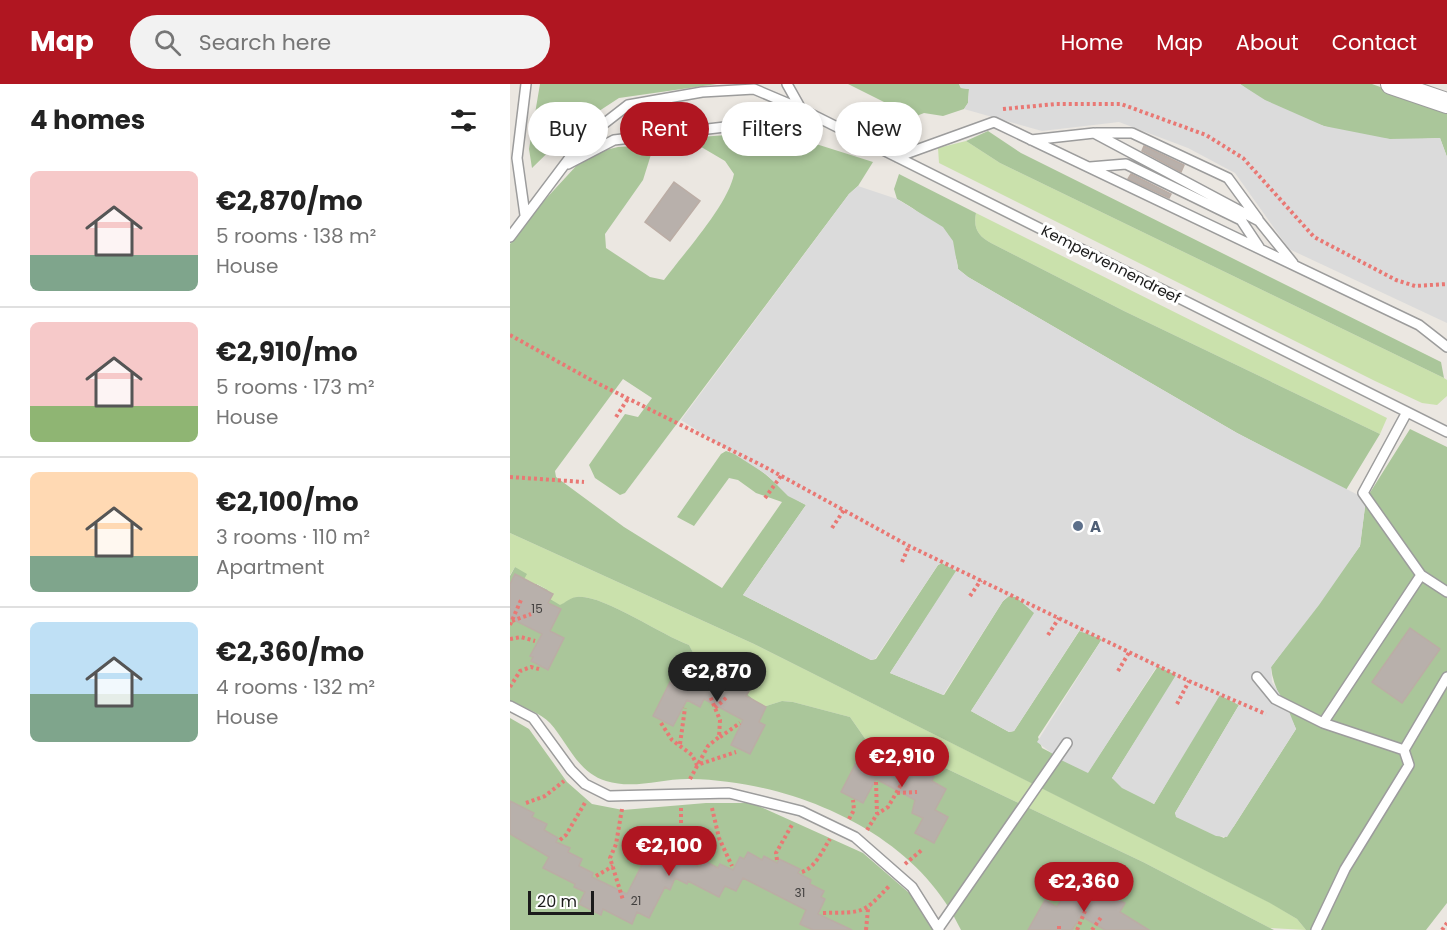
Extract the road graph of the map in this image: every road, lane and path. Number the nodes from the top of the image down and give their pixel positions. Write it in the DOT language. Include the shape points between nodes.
graph roads {
  1 [pos="526,84"];
  2 [pos="787,84"];
  3 [pos="1391,84"];
  4 [pos="785,102"];
  5 [pos="797,102"];
  6 [pos="1447,103"];
  7 [pos="823,120"];
  8 [pos="721,127"];
  9 [pos="1094,133"];
  10 [pos="1031,140"];
  11 [pos="897,157"];
  12 [pos="566,165"];
  13 [pos="1088,167"];
  14 [pos="525,215"];
  15 [pos="1259,221"];
  16 [pos="510,237"];
  17 [pos="1260,249"];
  18 [pos="1294,265"];
  19 [pos="510,335"];
  20 [pos="1447,347"];
  21 [pos="629,398"];
  22 [pos="1407,412"];
  23 [pos="616,417"];
  24 [pos="1444,427"];
  25 [pos="780,476"];
  26 [pos="510,477"];
  27 [pos="584,482"];
  28 [pos="765,498"];
  29 [pos="844,510"];
  30 [pos="832,528"];
  31 [pos="909,546"];
  32 [pos="902,562"];
  33 [pos="1421,575"];
  34 [pos="981,580"];
  35 [pos="1447,592"];
  36 [pos="970,596"];
  37 [pos="521,600"];
  38 [pos="531,614"];
  39 [pos="1059,618"];
  40 [pos="511,623"];
  41 [pos="1048,635"];
  42 [pos="510,639"];
  43 [pos="534,641"];
  44 [pos="1130,651"];
  45 [pos="539,669"];
  46 [pos="1118,671"];
  47 [pos="1257,677"];
  48 [pos="1447,677"];
  49 [pos="1190,681"];
  50 [pos="510,687"];
  51 [pos="710,696"];
  52 [pos="727,697"];
  53 [pos="1177,704"];
  54 [pos="510,706"];
  55 [pos="685,708"];
  56 [pos="715,708"];
  57 [pos="1269,715"];
  58 [pos="661,723"];
  59 [pos="740,723"];
  60 [pos="1323,723"];
  61 [pos="719,737"];
  62 [pos="1067,743"];
  63 [pos="680,745"];
  64 [pos="1404,750"];
  65 [pos="736,752"];
  66 [pos="697,765"];
  67 [pos="574,773"];
  68 [pos="905,778"];
  69 [pos="876,782"];
  70 [pos="592,788"];
  71 [pos="711,792"];
  72 [pos="917,792"];
  73 [pos="685,793"];
  74 [pos="896,793"];
  75 [pos="624,796"];
  76 [pos="526,803"];
  77 [pos="801,811"];
  78 [pos="877,814"];
  79 [pos="836,828"];
  80 [pos="560,840"];
  81 [pos="860,841"];
  82 [pos="923,849"];
  83 [pos="681,858"];
  84 [pos="777,860"];
  85 [pos="613,866"];
  86 [pos="732,866"];
  87 [pos="802,872"];
  88 [pos="898,874"];
  89 [pos="596,876"];
  90 [pos="622,900"];
  91 [pos="868,909"];
  92 [pos="1085,911"];
  93 [pos="823,913"];
  94 [pos="1102,916"];
  95 [pos="1447,923"];
  96 [pos="939,929"];
  97 [pos="866,930"];
  98 [pos="1077,930"];
  99 [pos="1092,930"];
  100 [pos="1316,930"];
  101 [pos="1442,930"];
  1 -- 14 [label="lane" via="517,159"];
  2 -- 5 [label="lane"];
  3 -- 6 [label="street"];
  4 -- 12 [label="lane, Kempervennendreef" via="754,89 702,92 628,105 583,140"];
  7 -- 11 [label="lane, Kempervennendreef"];
  8 -- 12 [label="lane" via="614,140"];
  9 -- 10 [label="lane"];
  9 -- 15 [label="lane"];
  9 -- 15 [label="lane" via="1132,133 1228,178"];
  10 -- 11 [label="lane" via="994,122"];
  10 -- 13 [label="lane"];
  11 -- 22 [label="lane, Kempervennendreef"];
  12 -- 14 [label="lane, Kempervennendreef"];
  13 -- 17 [label="lane"];
  13 -- 17 [label="lane" via="1126,164 1241,220"];
  14 -- 16 [label="lane, Kempervennendreef"];
  15 -- 18 [label="lane"];
  17 -- 18 [label="lane"];
  18 -- 20 [label="lane" via="1419,324"];
  19 -- 21 [label="path"];
  21 -- 23 [label="path"];
  21 -- 25 [label="path"];
  22 -- 24 [label="lane, Kempervennendreef"];
  22 -- 33 [label="lane" via="1363,493"];
  25 -- 28 [label="path"];
  25 -- 29 [label="path"];
  26 -- 27 [label="path"];
  29 -- 30 [label="path"];
  29 -- 31 [label="path"];
  31 -- 32 [label="path"];
  31 -- 34 [label="path"];
  33 -- 35 [label="lane"];
  33 -- 60 [label="lane"];
  34 -- 36 [label="path"];
  34 -- 39 [label="path"];
  37 -- 40 [label="path"];
  38 -- 40 [label="path"];
  39 -- 41 [label="path"];
  39 -- 44 [label="path"];
  42 -- 43 [label="path"];
  44 -- 46 [label="path"];
  44 -- 49 [label="path"];
  45 -- 50 [label="path" via="520,671"];
  47 -- 60 [label="lane" via="1275,699"];
  48 -- 64 [label="lane"];
  49 -- 53 [label="path"];
  49 -- 57 [label="path"];
  51 -- 56 [label="path"];
  52 -- 56 [label="path"];
  54 -- 67 [label="lane" via="533,718"];
  55 -- 63 [label="path"];
  56 -- 61 [label="path" via="720,720"];
  58 -- 63 [label="path"];
  59 -- 61 [label="path"];
  60 -- 64 [label="lane"];
  61 -- 66 [label="path" via="708,746"];
  62 -- 96 [label="lane"];
  63 -- 66 [label="path"];
  64 -- 100 [label="lane" via="1409,765 1345,869"];
  65 -- 66 [label="path"];
  66 -- 73 [label="path"];
  67 -- 70 [label="lane"];
  67 -- 76 [label="path" via="544,796"];
  68 -- 74 [label="path"];
  69 -- 78 [label="path"];
  70 -- 75 [label="lane" via="609,796"];
  70 -- 80 [label="path"];
  71 -- 73 [label="lane"];
  71 -- 77 [label="lane" via="757,798"];
  71 -- 86 [label="path" via="713,817"];
  72 -- 74 [label="path"];
  73 -- 75 [label="lane"];
  73 -- 83 [label="path"];
  74 -- 78 [label="path" via="888,807"];
  75 -- 85 [label="path" via="616,844 611,851"];
  77 -- 79 [label="lane"];
  77 -- 84 [label="path" via="779,846"];
  78 -- 81 [label="path"];
  79 -- 81 [label="lane"];
  79 -- 87 [label="path" via="817,860"];
  81 -- 88 [label="lane"];
  82 -- 88 [label="path"];
  85 -- 89 [label="path"];
  85 -- 90 [label="path"];
  88 -- 91 [label="path"];
  88 -- 96 [label="lane" via="912,887"];
  91 -- 93 [label="path"];
  91 -- 97 [label="path"];
  92 -- 98 [label="path"];
  94 -- 99 [label="path"];
  95 -- 101 [label="path"];
}
